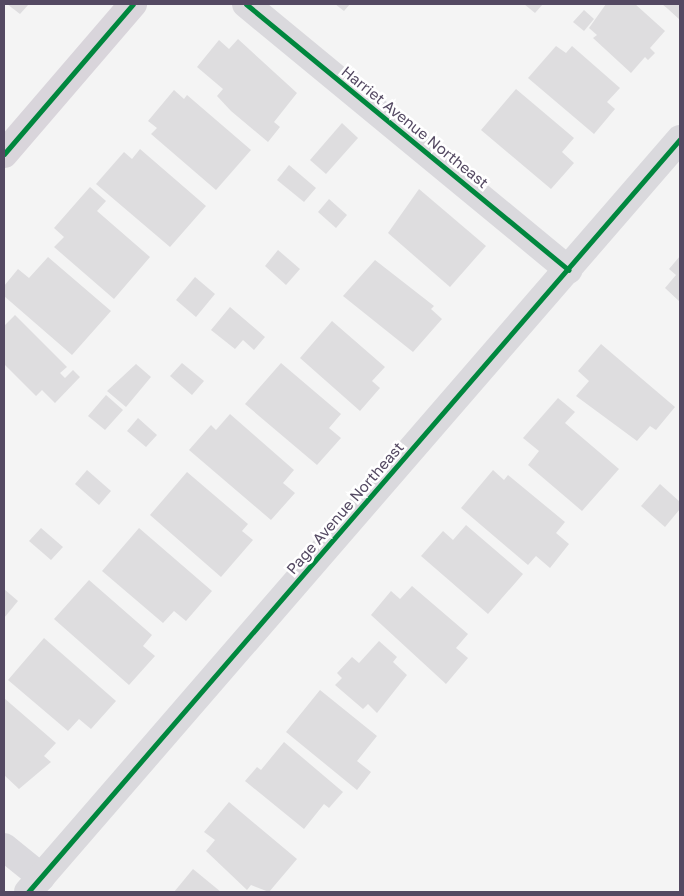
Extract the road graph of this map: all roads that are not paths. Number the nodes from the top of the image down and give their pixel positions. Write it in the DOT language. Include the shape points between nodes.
graph roads {
  1 [pos="132,4"];
  2 [pos="246,4"];
  3 [pos="680,139"];
  4 [pos="4,154"];
  5 [pos="569,270"];
  6 [pos="4,847"];
  7 [pos="34,885"];
  1 -- 4 [label="street"];
  2 -- 5 [label="street, Harriet Avenue Northeast"];
  3 -- 5 [label="street, Page Avenue Northeast"];
  5 -- 7 [label="street, Page Avenue Northeast"];
  6 -- 7 [label="street"];
}
